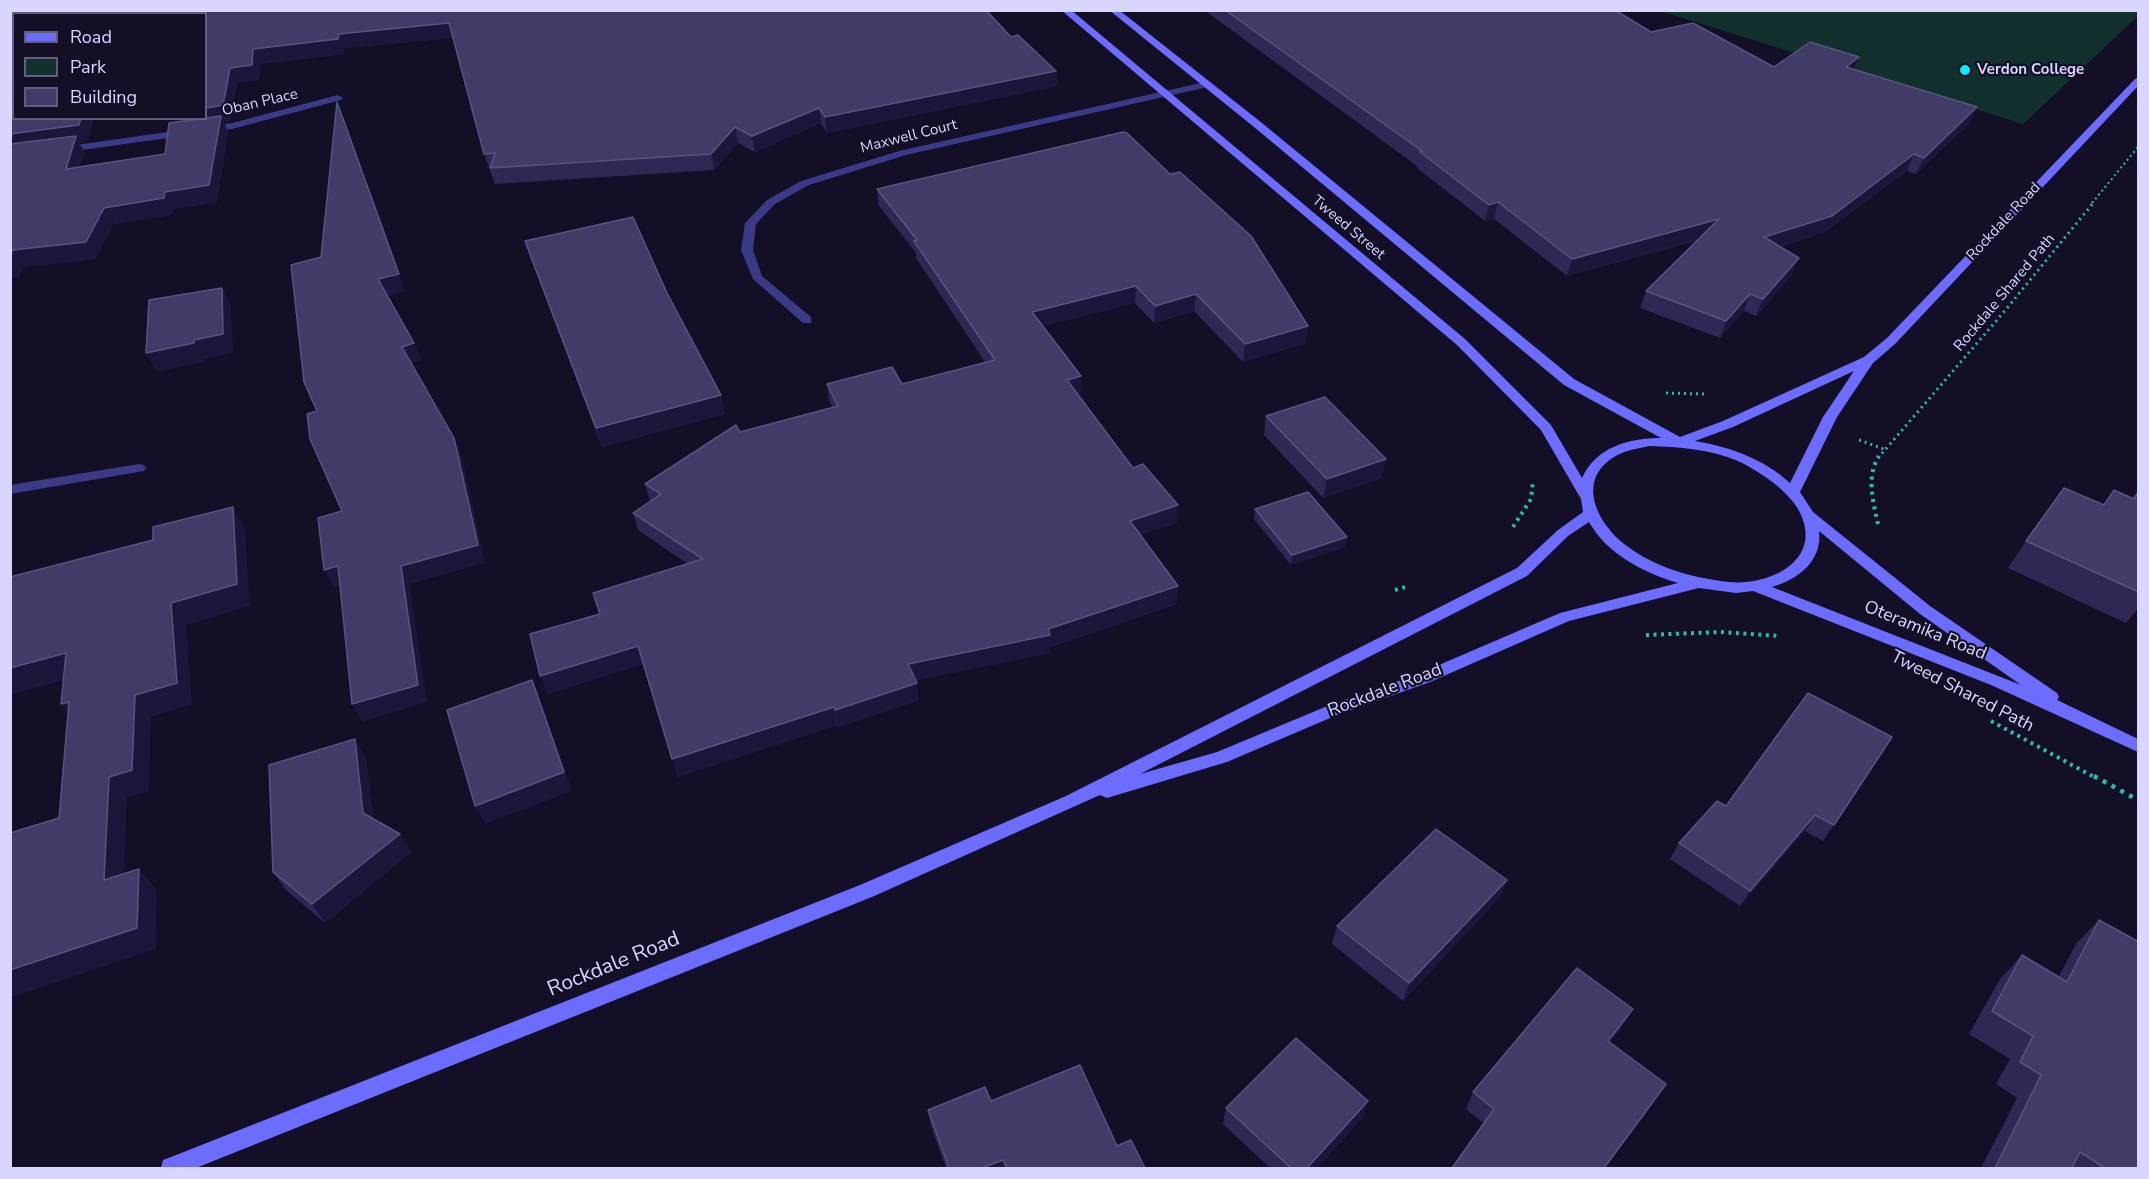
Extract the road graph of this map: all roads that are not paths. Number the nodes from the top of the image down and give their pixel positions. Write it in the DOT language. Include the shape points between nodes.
graph roads {
  1 [pos="1065,10"];
  2 [pos="1113,10"];
  3 [pos="2139,81"];
  4 [pos="1205,85"];
  5 [pos="1164,94"];
  6 [pos="338,98"];
  7 [pos="46,152"];
  8 [pos="807,320"];
  9 [pos="1868,360"];
  10 [pos="1679,442"];
  11 [pos="139,468"];
  12 [pos="10,490"];
  13 [pos="1793,492"];
  14 [pos="1585,495"];
  15 [pos="1590,514"];
  16 [pos="1809,516"];
  17 [pos="1698,584"];
  18 [pos="1755,586"];
  19 [pos="2079,716"];
  20 [pos="2139,747"];
  21 [pos="1072,801"];
  22 [pos="171,1168"];
  1 -- 5 [label="main road, Tweed Street"];
  2 -- 4 [label="main road, Tweed Street"];
  3 -- 9 [label="main road, Rockdale Road" via="1899,333"];
  4 -- 5 [label="street, Maxwell Court"];
  4 -- 10 [label="main road, Tweed Street" via="1569,382"];
  5 -- 8 [label="street, Maxwell Court" via="903,153 805,183 771,202 751,223 747,250 758,277"];
  5 -- 14 [label="main road, Tweed Street" via="1461,342 1546,428"];
  6 -- 7 [label="street, Oban Place" via="232,126"];
  9 -- 10 [label="main road, Rockdale Road"];
  9 -- 13 [label="main road, Rockdale Road" via="1830,417"];
  10 -- 13 [label="main road" via="1712,447 1742,458"];
  10 -- 14 [label="main road" via="1649,442 1622,448 1601,459 1588,475"];
  11 -- 12 [label="street"];
  13 -- 16 [label="main road"];
  14 -- 15 [label="main road"];
  15 -- 17 [label="main road" via="1605,535 1630,556"];
  15 -- 21 [label="main road, Rockdale Road" via="1563,533 1522,572"];
  16 -- 18 [label="main road" via="1814,540 1806,561 1785,577"];
  16 -- 19 [label="main road, Oteramika Road" via="1924,610"];
  17 -- 18 [label="main road"];
  17 -- 21 [label="main road, Rockdale Road" via="1565,617 1424,678 1330,711 1221,757"];
  18 -- 19 [label="main road, Oteramika Road" via="1932,653"];
  19 -- 20 [label="main road, Oteramika Road"];
  21 -- 22 [label="main road, Rockdale Road" via="866,891"];
}
